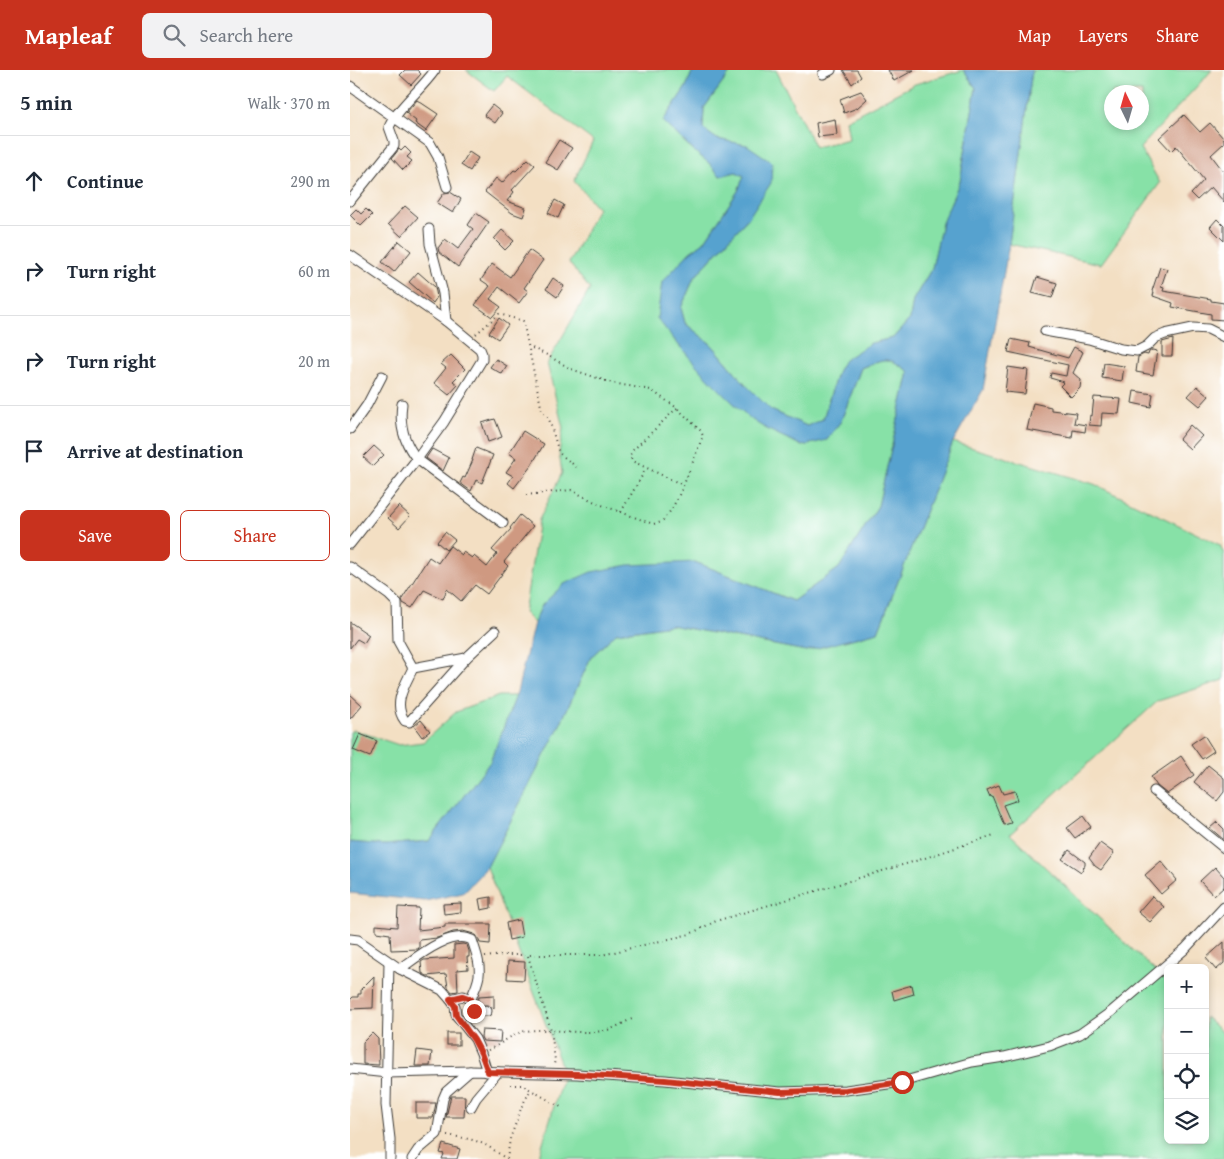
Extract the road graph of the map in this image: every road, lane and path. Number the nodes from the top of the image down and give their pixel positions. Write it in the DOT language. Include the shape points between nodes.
graph roads {
  1 [pos="435,70"];
  2 [pos="350,86"];
  3 [pos="393,118"];
  4 [pos="447,187"];
  5 [pos="350,201"];
  6 [pos="429,229"];
  7 [pos="350,256"];
  8 [pos="446,320"];
  9 [pos="1045,331"];
  10 [pos="1224,337"];
  11 [pos="469,340"];
  12 [pos="530,347"];
  13 [pos="382,376"];
  14 [pos="402,404"];
  15 [pos="677,408"];
  16 [pos="350,429"];
  17 [pos="417,459"];
  18 [pos="646,469"];
  19 [pos="579,470"];
  20 [pos="683,485"];
  21 [pos="526,495"];
  22 [pos="621,512"];
  23 [pos="503,523"];
  24 [pos="350,544"];
  25 [pos="350,567"];
  26 [pos="495,630"];
  27 [pos="466,658"];
  28 [pos="413,668"];
  29 [pos="1154,791"];
  30 [pos="994,835"];
  31 [pos="1224,848"];
  32 [pos="1224,907"];
  33 [pos="350,939"];
  34 [pos="528,956"];
  35 [pos="478,958"];
  36 [pos="389,962"];
  37 [pos="400,970"];
  38 [pos="450,999"];
  39 [pos="471,999"];
  40 [pos="487,1011"];
  41 [pos="632,1019"];
  42 [pos="551,1030"];
  43 [pos="481,1053"];
  44 [pos="552,1065"];
  45 [pos="350,1069"];
  46 [pos="470,1071"];
  47 [pos="488,1072"];
  48 [pos="498,1072"];
  49 [pos="387,1073"];
  50 [pos="510,1085"];
  51 [pos="531,1089"];
  52 [pos="471,1107"];
  53 [pos="561,1107"];
  54 [pos="437,1134"];
  55 [pos="390,1159"];
  56 [pos="412,1159"];
  57 [pos="506,1159"];
  1 -- 3 [label="street"];
  2 -- 3 [label="street"];
  3 -- 4 [label="street" via="430,143"];
  3 -- 5 [label="street" via="388,127 394,146"];
  6 -- 8 [label="street"];
  7 -- 8 [label="street"];
  8 -- 11 [label="street"];
  9 -- 10 [label="street" via="1137,351 1155,338 1193,328 1208,329"];
  11 -- 12 [label="path" via="499,314 523,321"];
  11 -- 17 [label="street" via="480,349 482,360"];
  12 -- 15 [label="path" via="571,369 612,383 651,390"];
  12 -- 19 [label="path" via="542,411 549,419 560,453"];
  13 -- 16 [label="street"];
  14 -- 17 [label="street" via="401,426 409,449"];
  15 -- 18 [label="path" via="632,451 632,462"];
  15 -- 20 [label="path" via="703,436"];
  17 -- 23 [label="street"];
  17 -- 24 [label="street"];
  18 -- 20 [label="path"];
  18 -- 22 [label="path"];
  20 -- 22 [label="path" via="666,518 660,523 653,524"];
  21 -- 22 [label="path" via="571,490"];
  25 -- 28 [label="street" via="397,603 398,641"];
  26 -- 27 [label="street"];
  27 -- 28 [label="street"];
  27 -- 28 [label="street" via="409,722 402,718 398,706"];
  29 -- 31 [label="street"];
  30 -- 34 [label="path" via="716,921 690,934 602,955"];
  32 -- 48 [label="street" via="1185,949 1080,1034 1049,1046 972,1062 902,1082 846,1090 780,1092 665,1080"];
  33 -- 36 [label="street" via="358,940"];
  34 -- 35 [label="path"];
  34 -- 42 [label="path"];
  35 -- 37 [label="street" via="472,940 465,937 441,942"];
  35 -- 39 [label="street" via="479,979"];
  36 -- 37 [label="street"];
  36 -- 49 [label="street"];
  37 -- 38 [label="street" via="442,990"];
  38 -- 39 [label="street" via="463,996"];
  38 -- 43 [label="street" via="456,1015"];
  39 -- 40 [label="street" via="474,1011"];
  41 -- 42 [label="path" via="608,1030"];
  42 -- 43 [label="path" via="515,1034 498,1047"];
  42 -- 44 [label="path" via="555,1060"];
  43 -- 47 [label="street"];
  45 -- 49 [label="street"];
  46 -- 47 [label="street"];
  46 -- 49 [label="street"];
  46 -- 54 [label="street" via="446,1092"];
  47 -- 48 [label="street"];
  48 -- 52 [label="street"];
  49 -- 55 [label="street"];
  50 -- 51 [label="path"];
  51 -- 53 [label="path"];
  51 -- 57 [label="path" via="510,1139"];
  54 -- 56 [label="street"];
  54 -- 57 [label="path" via="475,1140"];
}
